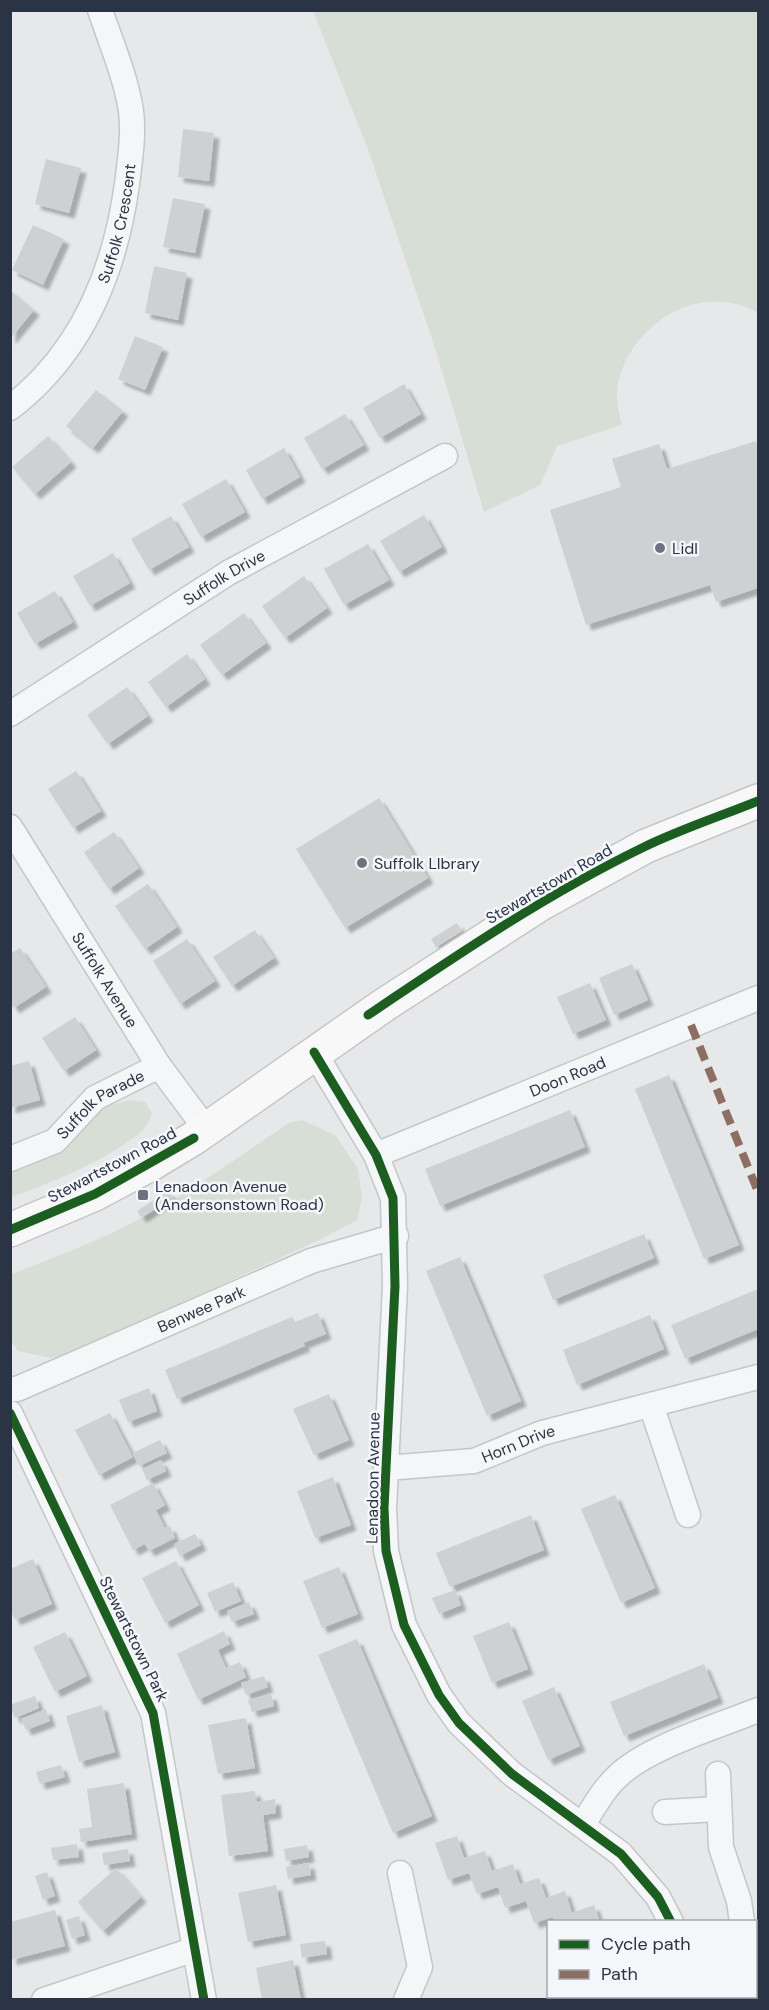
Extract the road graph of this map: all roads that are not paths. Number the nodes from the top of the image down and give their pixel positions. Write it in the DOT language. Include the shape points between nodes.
graph roads {
  1 [pos="100,10"];
  2 [pos="10,408"];
  3 [pos="445,456"];
  4 [pos="10,714"];
  5 [pos="759,801"];
  6 [pos="10,827"];
  7 [pos="759,998"];
  8 [pos="314,1052"];
  9 [pos="159,1066"];
  10 [pos="206,1130"];
  11 [pos="376,1155"];
  12 [pos="10,1160"];
  13 [pos="10,1230"];
  14 [pos="396,1236"];
  15 [pos="759,1377"];
  16 [pos="10,1389"];
  17 [pos="651,1405"];
  18 [pos="10,1413"];
  19 [pos="386,1468"];
  20 [pos="688,1515"];
  21 [pos="759,1710"];
  22 [pos="718,1774"];
  23 [pos="718,1809"];
  24 [pos="665,1812"];
  25 [pos="583,1824"];
  26 [pos="400,1873"];
  27 [pos="670,1920"];
  28 [pos="742,1920"];
  29 [pos="195,1949"];
  30 [pos="44,2000"];
  31 [pos="204,2000"];
  32 [pos="406,2000"];
  1 -- 2 [label="street, Suffolk Crescent" via="131,111 124,206 111,262 82,329 58,362"];
  3 -- 4 [label="street, Suffolk Drive" via="228,573"];
  5 -- 8 [label="main road, Stewartstown Road" via="646,846 606,867 452,960"];
  6 -- 9 [label="street, Suffolk Avenue"];
  7 -- 11 [label="street, Doon Road"];
  8 -- 10 [label="main road, Stewartstown Road"];
  8 -- 11 [label="street, Lenadoon Avenue"];
  9 -- 10 [label="street, Suffolk Avenue"];
  9 -- 12 [label="street, Suffolk Parade" via="95,1098 55,1141"];
  10 -- 13 [label="main road, Stewartstown Road" via="94,1194"];
  11 -- 14 [label="street, Lenadoon Avenue" via="393,1198"];
  14 -- 16 [label="street, Benwee Park" via="311,1261"];
  14 -- 19 [label="street, Lenadoon Avenue"];
  15 -- 17 [label="street, Horn Drive"];
  17 -- 19 [label="street, Horn Drive" via="542,1433 474,1461"];
  17 -- 20 [label="street"];
  18 -- 29 [label="street, Stewartstown Park" via="153,1713"];
  19 -- 25 [label="street, Lenadoon Avenue" via="386,1551 404,1625 425,1670 459,1724 488,1753"];
  21 -- 25 [label="street" via="671,1744 631,1765 606,1790"];
  22 -- 23 [label="street"];
  23 -- 24 [label="street"];
  23 -- 28 [label="street" via="721,1847"];
  25 -- 27 [label="street, Lenadoon Avenue" via="643,1877"];
  26 -- 32 [label="street" via="420,1967"];
  29 -- 30 [label="street"];
  29 -- 31 [label="street, Stewartstown Park"];
}
